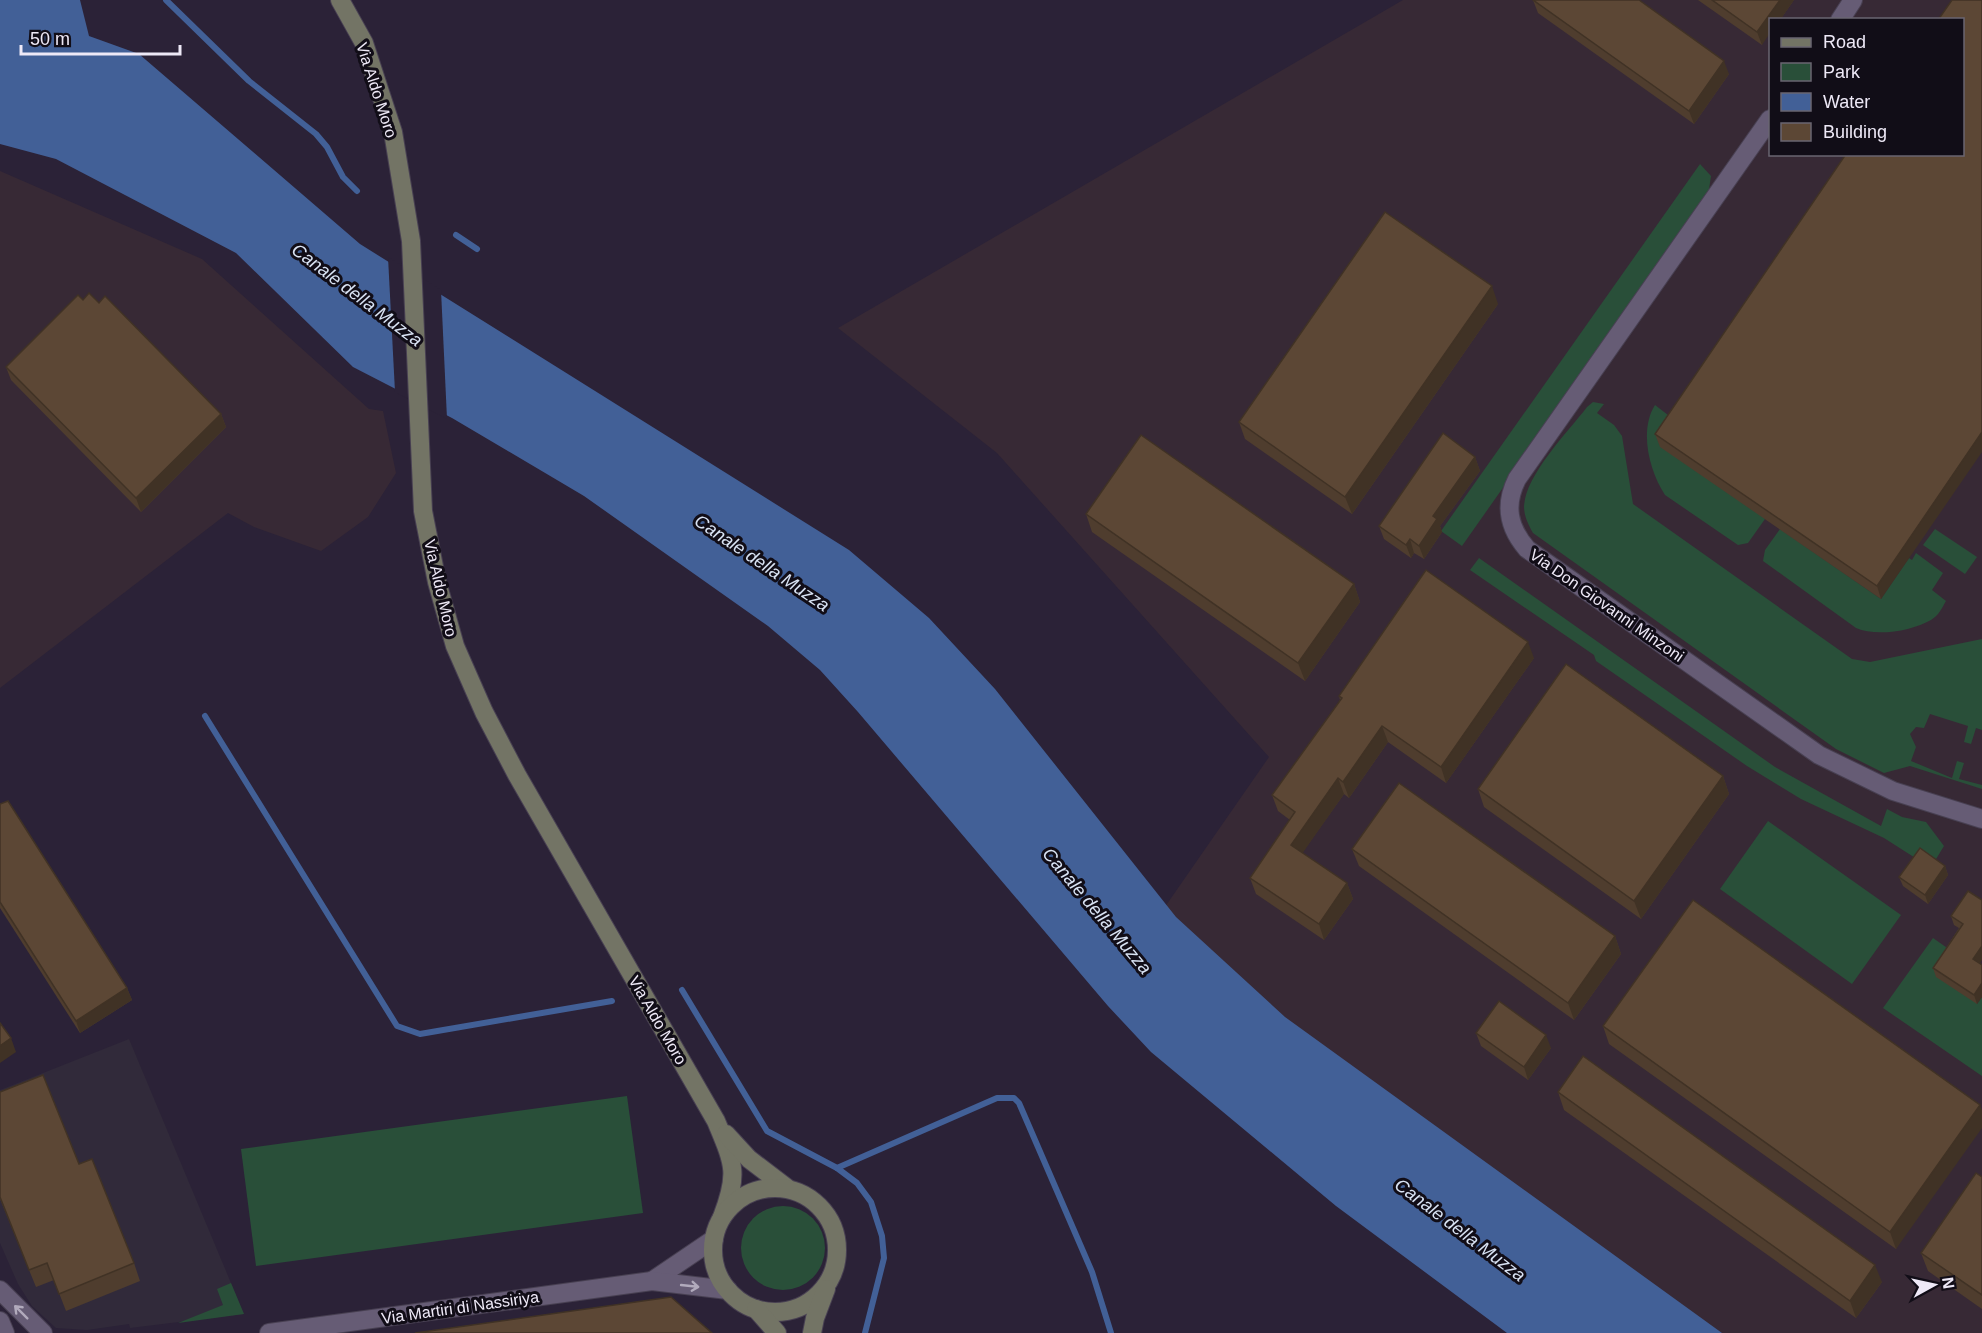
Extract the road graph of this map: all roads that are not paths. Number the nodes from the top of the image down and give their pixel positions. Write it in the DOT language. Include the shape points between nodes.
graph roads {
  1 [pos="340,0"];
  2 [pos="1853,0"];
  3 [pos="1841,18"];
  4 [pos="1769,120"];
  5 [pos="1982,819"];
  6 [pos="716,1122"];
  7 [pos="787,1188"];
  8 [pos="722,1217"];
  9 [pos="714,1239"];
  10 [pos="652,1281"];
  11 [pos="829,1281"];
  12 [pos="0,1290"];
  13 [pos="728,1290"];
  14 [pos="756,1309"];
  15 [pos="0,1322"];
  16 [pos="5,1333"];
  17 [pos="43,1333"];
  18 [pos="269,1333"];
  19 [pos="777,1333"];
  20 [pos="813,1333"];
  1 -- 6 [label="street, Via Aldo Moro" via="364,43 393,132 411,241 423,511 454,646 517,775"];
  2 -- 3 [label="street"];
  4 -- 5 [label="street, Via Don Giovanni Minzoni" via="1518,479 1508,506 1510,523 1527,549 1819,755 1893,791"];
  6 -- 7 [label="street, Via Aldo Moro" via="749,1159"];
  6 -- 8 [label="street, Via Aldo Moro" via="732,1167 734,1188"];
  7 -- 8 [label="street, Via Aldo Moro" via="772,1187 743,1196"];
  7 -- 11 [label="street, Via Aldo Moro" via="811,1199 828,1218 837,1256"];
  8 -- 9 [label="street, Via Aldo Moro"];
  9 -- 10 [label="street, Via Martiri di Nassiriya"];
  9 -- 13 [label="street, Via Aldo Moro" via="715,1266"];
  10 -- 13 [label="street, Via Martiri di Nassiriya, one-way"];
  10 -- 18 [label="street, Via Martiri di Nassiriya"];
  11 -- 14 [label="street" via="803,1305 780,1312"];
  11 -- 20 [label="street, Via Aldo Moro"];
  17 -- 12 [label="street, one-way"];
  13 -- 14 [label="street, Via Aldo Moro"];
  14 -- 19 [label="street, Via Aldo Moro"];
  15 -- 16 [label="street"];
}
